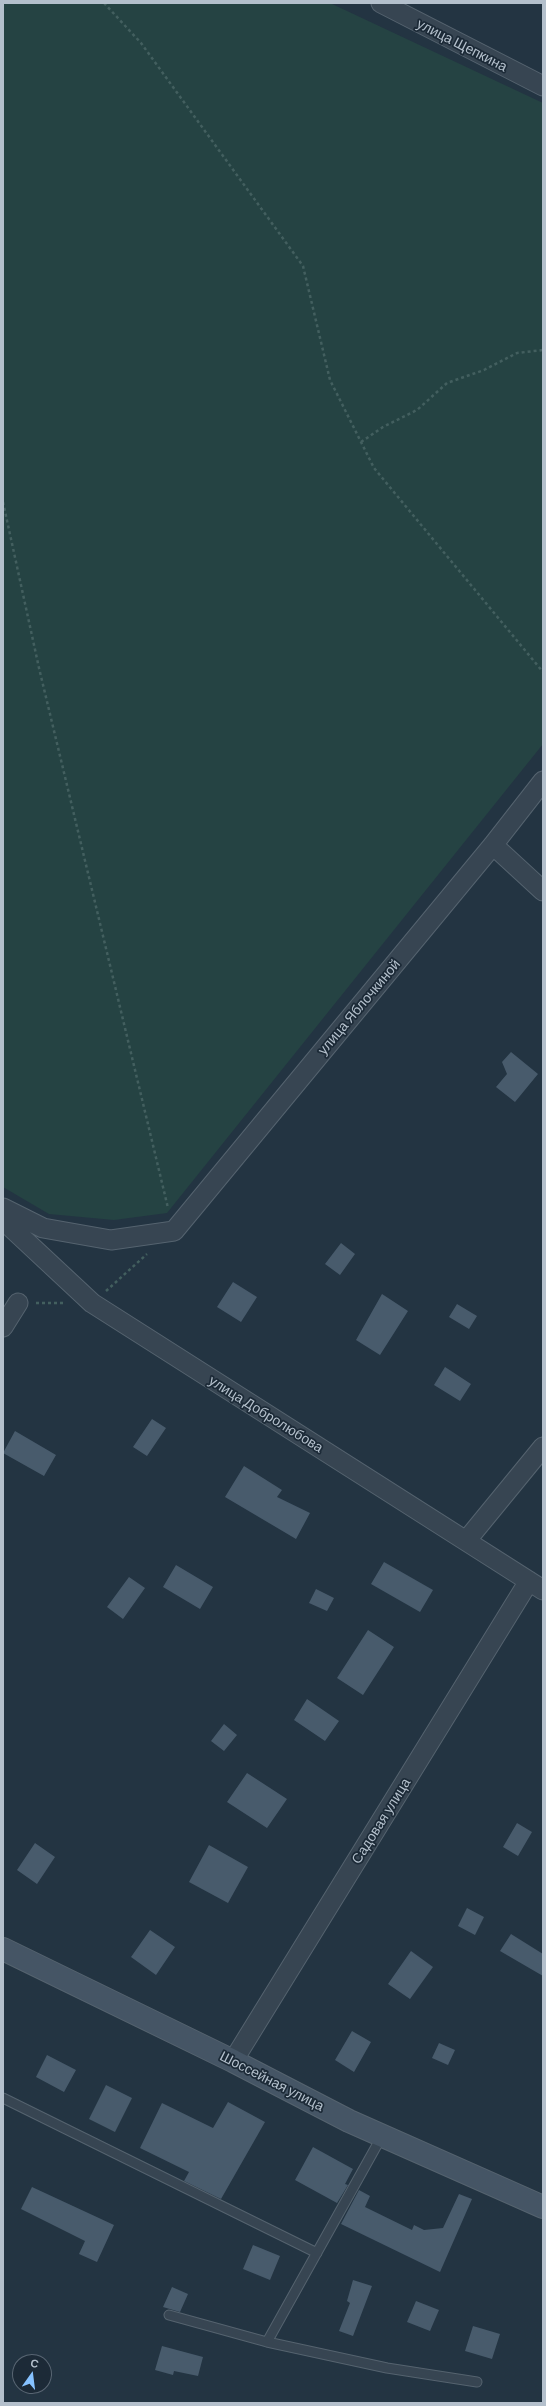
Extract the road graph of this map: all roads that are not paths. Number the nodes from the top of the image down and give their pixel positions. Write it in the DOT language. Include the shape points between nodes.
graph roads {
  1 [pos="381,3"];
  2 [pos="543,86"];
  3 [pos="543,781"];
  4 [pos="493,845"];
  5 [pos="543,890"];
  6 [pos="3,1208"];
  7 [pos="3,1220"];
  8 [pos="18,1303"];
  9 [pos="3,1327"];
  10 [pos="543,1447"];
  11 [pos="466,1541"];
  12 [pos="536,1585"];
  13 [pos="3,1950"];
  14 [pos="232,2061"];
  15 [pos="3,2098"];
  16 [pos="382,2136"];
  17 [pos="543,2207"];
  18 [pos="317,2253"];
  19 [pos="169,2316"];
  20 [pos="267,2342"];
  21 [pos="477,2382"];
  1 -- 2 [label="street, улица Щепкина"];
  3 -- 4 [label="street, улица Яблочкиной"];
  4 -- 5 [label="street"];
  4 -- 6 [label="street, улица Яблочкиной" via="174,1231 111,1240 43,1228"];
  7 -- 11 [label="street, улица Добролюбова" via="92,1303"];
  8 -- 9 [label="street"];
  10 -- 11 [label="street"];
  11 -- 12 [label="street, улица Добролюбова"];
  12 -- 14 [label="street, Садовая улица"];
  13 -- 14 [label="main road, Шоссейная улица"];
  14 -- 16 [label="main road, Шоссейная улица"];
  15 -- 18 [label="lane"];
  16 -- 17 [label="main road, Шоссейная улица"];
  16 -- 18 [label="lane"];
  18 -- 20 [label="lane"];
  19 -- 20 [label="lane"];
  20 -- 21 [label="lane" via="387,2368"];
}
